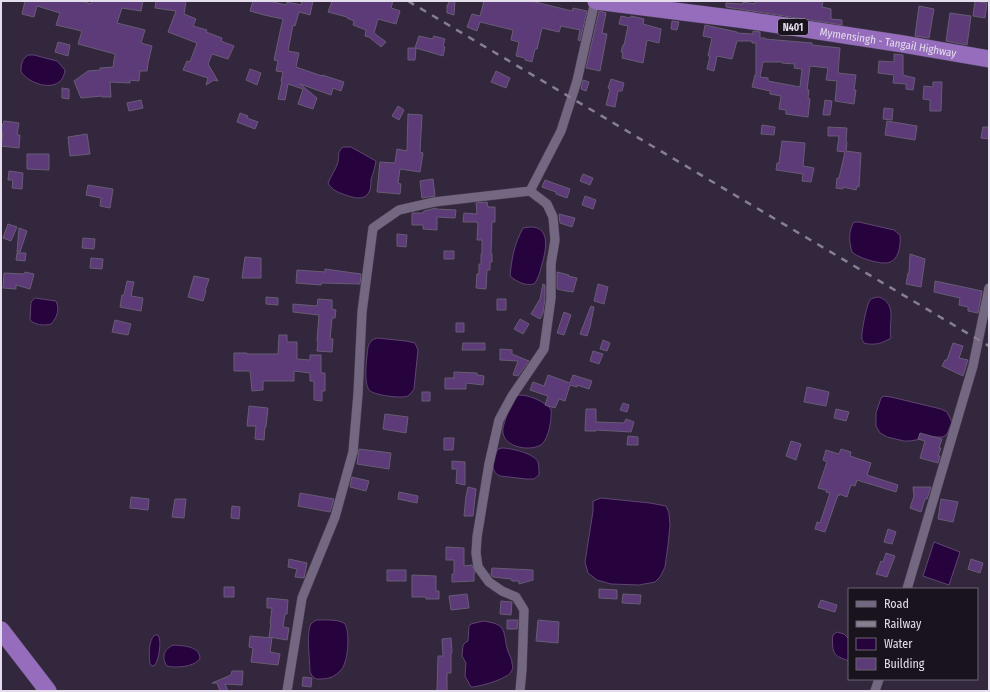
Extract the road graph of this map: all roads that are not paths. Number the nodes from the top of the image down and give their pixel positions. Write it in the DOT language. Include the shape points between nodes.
graph roads {
  1 [pos="596,1"];
  2 [pos="989,59"];
  3 [pos="530,191"];
  4 [pos="989,288"];
  5 [pos="907,588"];
  6 [pos="1,630"];
  7 [pos="879,680"];
  8 [pos="48,691"];
  9 [pos="287,691"];
  10 [pos="520,691"];
  11 [pos="875,691"];
  1 -- 2 [label="highway, Mymensingh - Tangail Highway / N401" via="746,20"];
  1 -- 3 [label="street" via="577,81 561,131"];
  3 -- 9 [label="street" via="434,202 399,210 373,228 362,312 353,452 335,517 302,598"];
  3 -- 10 [label="street" via="547,204 554,217 551,298 544,349 499,420 489,464 476,553 478,567 490,582 516,597 524,610"];
  4 -- 5 [label="street" via="973,366"];
  6 -- 8 [label="highway"];
  7 -- 11 [label="street"];
}
